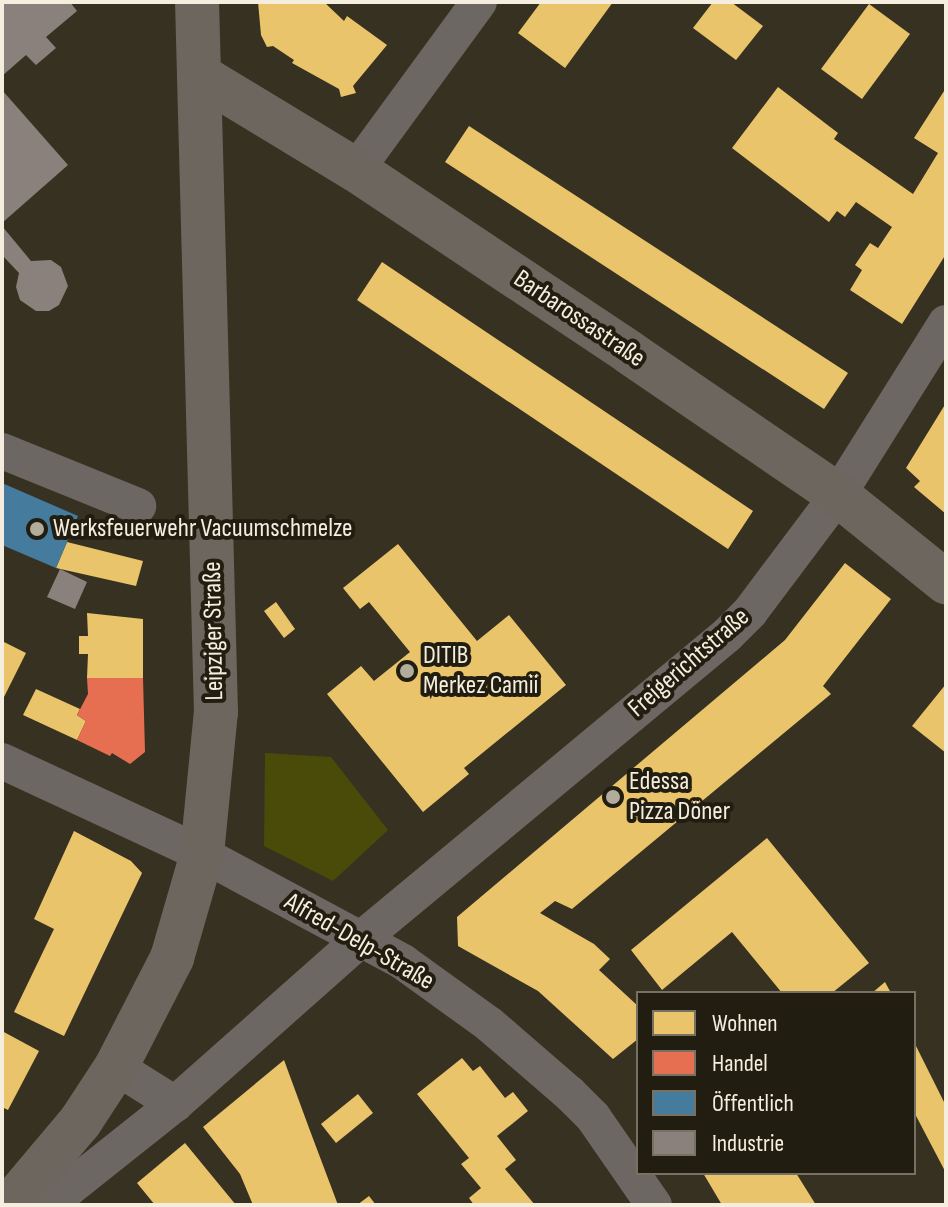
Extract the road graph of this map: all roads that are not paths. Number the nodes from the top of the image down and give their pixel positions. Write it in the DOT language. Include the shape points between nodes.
graph roads {
  1 [pos="197,2"];
  2 [pos="479,2"];
  3 [pos="199,75"];
  4 [pos="356,170"];
  5 [pos="946,323"];
  6 [pos="2,451"];
  7 [pos="838,495"];
  8 [pos="138,506"];
  9 [pos="946,582"];
  10 [pos="2,761"];
  11 [pos="202,854"];
  12 [pos="361,939"];
  13 [pos="116,1067"];
  14 [pos="175,1104"];
  15 [pos="10,1205"];
  16 [pos="37,1205"];
  17 [pos="654,1205"];
  1 -- 3 [label="main road, Leipziger Straße"];
  2 -- 4 [label="street"];
  3 -- 4 [label="main road, Barbarossastraße"];
  3 -- 11 [label="main road, Leipziger Straße" via="216,712"];
  4 -- 7 [label="main road, Barbarossastraße"];
  5 -- 7 [label="street, Freigerichtstraße"];
  6 -- 8 [label="street"];
  7 -- 9 [label="main road, Barbarossastraße"];
  7 -- 12 [label="street, Freigerichtstraße" via="727,635"];
  10 -- 11 [label="street, Alfred-Delp-Straße"];
  11 -- 12 [label="street, Alfred-Delp-Straße"];
  11 -- 13 [label="main road, Leipziger Straße" via="172,958"];
  12 -- 14 [label="street"];
  12 -- 17 [label="street, Alfred-Delp-Straße" via="403,962 489,1024 569,1093 593,1117"];
  13 -- 14 [label="street"];
  13 -- 15 [label="main road, Leipziger Straße" via="80,1122"];
  14 -- 16 [label="street" via="68,1189"];
}
